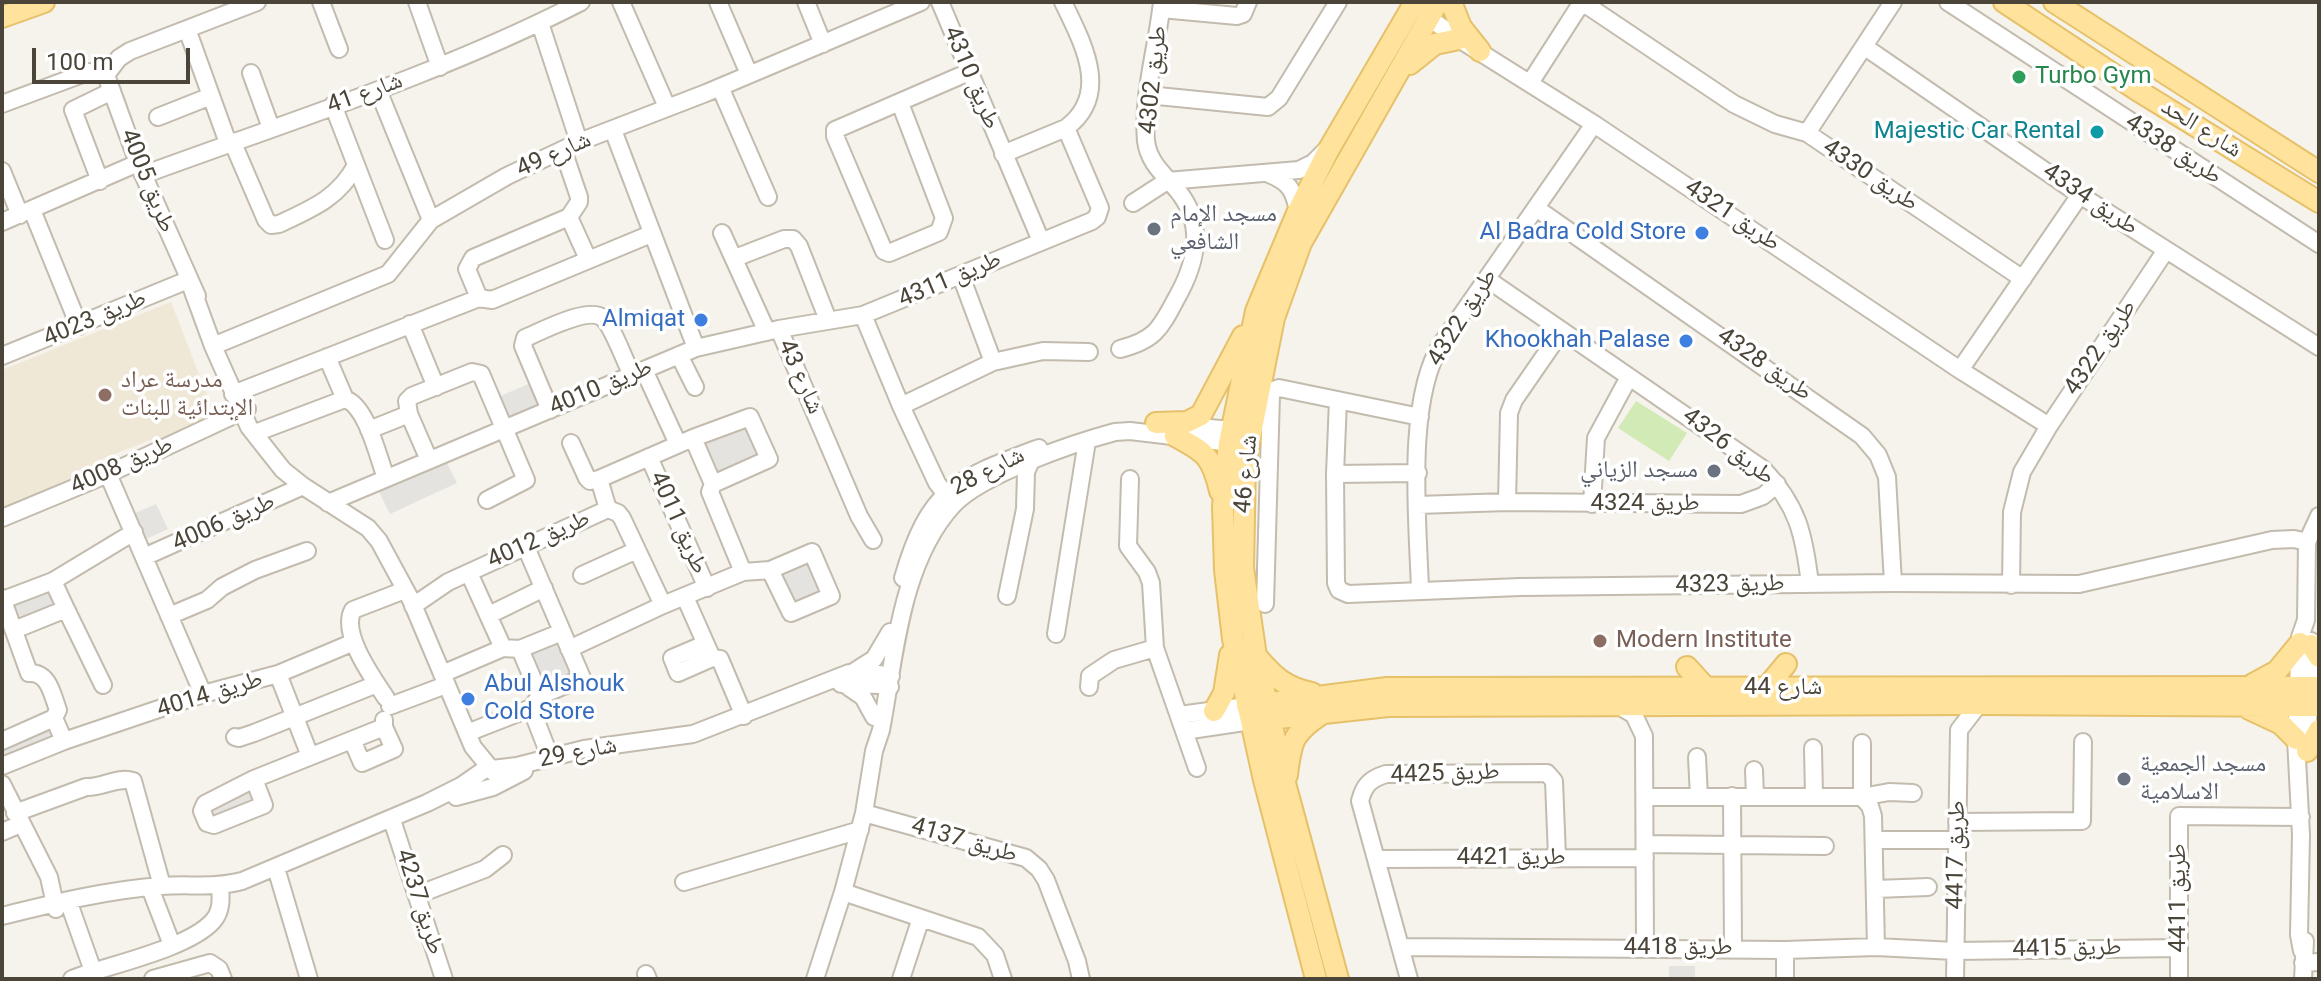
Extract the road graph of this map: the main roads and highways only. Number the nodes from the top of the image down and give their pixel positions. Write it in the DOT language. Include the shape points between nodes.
graph roads {
  1 [pos="44,2"];
  2 [pos="1415,2"];
  3 [pos="1451,2"];
  4 [pos="2004,2"];
  5 [pos="2054,2"];
  6 [pos="1431,7"];
  7 [pos="2,17"];
  8 [pos="1459,39"];
  9 [pos="1480,51"];
  10 [pos="1395,78"];
  11 [pos="2319,172"];
  12 [pos="2319,202"];
  13 [pos="1256,311"];
  14 [pos="1156,423"];
  15 [pos="1175,436"];
  16 [pos="1239,438"];
  17 [pos="1223,506"];
  18 [pos="1233,639"];
  19 [pos="2310,648"];
  20 [pos="1256,656"];
  21 [pos="1786,664"];
  22 [pos="1687,667"];
  23 [pos="1767,687"];
  24 [pos="1707,689"];
  25 [pos="2243,696"];
  26 [pos="2309,697"];
  27 [pos="1324,704"];
  28 [pos="1214,711"];
  29 [pos="1258,712"];
  30 [pos="2319,730"];
  31 [pos="1286,787"];
  32 [pos="1316,979"];
  33 [pos="1338,979"];
  1 -- 7 [label="main road"];
  2 -- 13 [label="main road, شارع 46" via="1329,149"];
  3 -- 9 [label="main road" via="1461,27"];
  4 -- 12 [label="main road, شارع الحد"];
  5 -- 11 [label="main road, شارع الحد"];
  6 -- 10 [label="main road, شارع 46"];
  8 -- 10 [label="main road" via="1429,46"];
  10 -- 16 [label="main road, شارع 46" via="1301,243"];
  13 -- 14 [label="main road" via="1201,415 1187,422"];
  13 -- 16 [label="main road, شارع 46"];
  15 -- 17 [label="main road" via="1208,457"];
  16 -- 17 [label="main road, شارع 46"];
  16 -- 20 [label="main road, شارع 46" via="1243,568"];
  17 -- 18 [label="main road, شارع 46"];
  18 -- 28 [label="main road" via="1224,693"];
  18 -- 29 [label="main road, شارع 46"];
  19 -- 25 [label="main road"];
  20 -- 27 [label="main road" via="1283,684"];
  20 -- 29 [label="main road, شارع 46"];
  21 -- 23 [label="main road"];
  22 -- 24 [label="main road"];
  23 -- 24 [label="main road, شارع 44"];
  23 -- 25 [label="main road, شارع 44"];
  24 -- 27 [label="main road, شارع 44" via="1387,688"];
  25 -- 26 [label="main road, شارع 44"];
  25 -- 27 [label="main road, شارع 44" via="1979,704"];
  25 -- 30 [label="main road" via="2302,745"];
  27 -- 29 [label="main road, شارع 44"];
  27 -- 31 [label="main road" via="1295,736"];
  29 -- 31 [label="main road, شارع 46"];
  29 -- 32 [label="main road, شارع 46" via="1264,780"];
  31 -- 33 [label="main road, شارع 46"];
}
